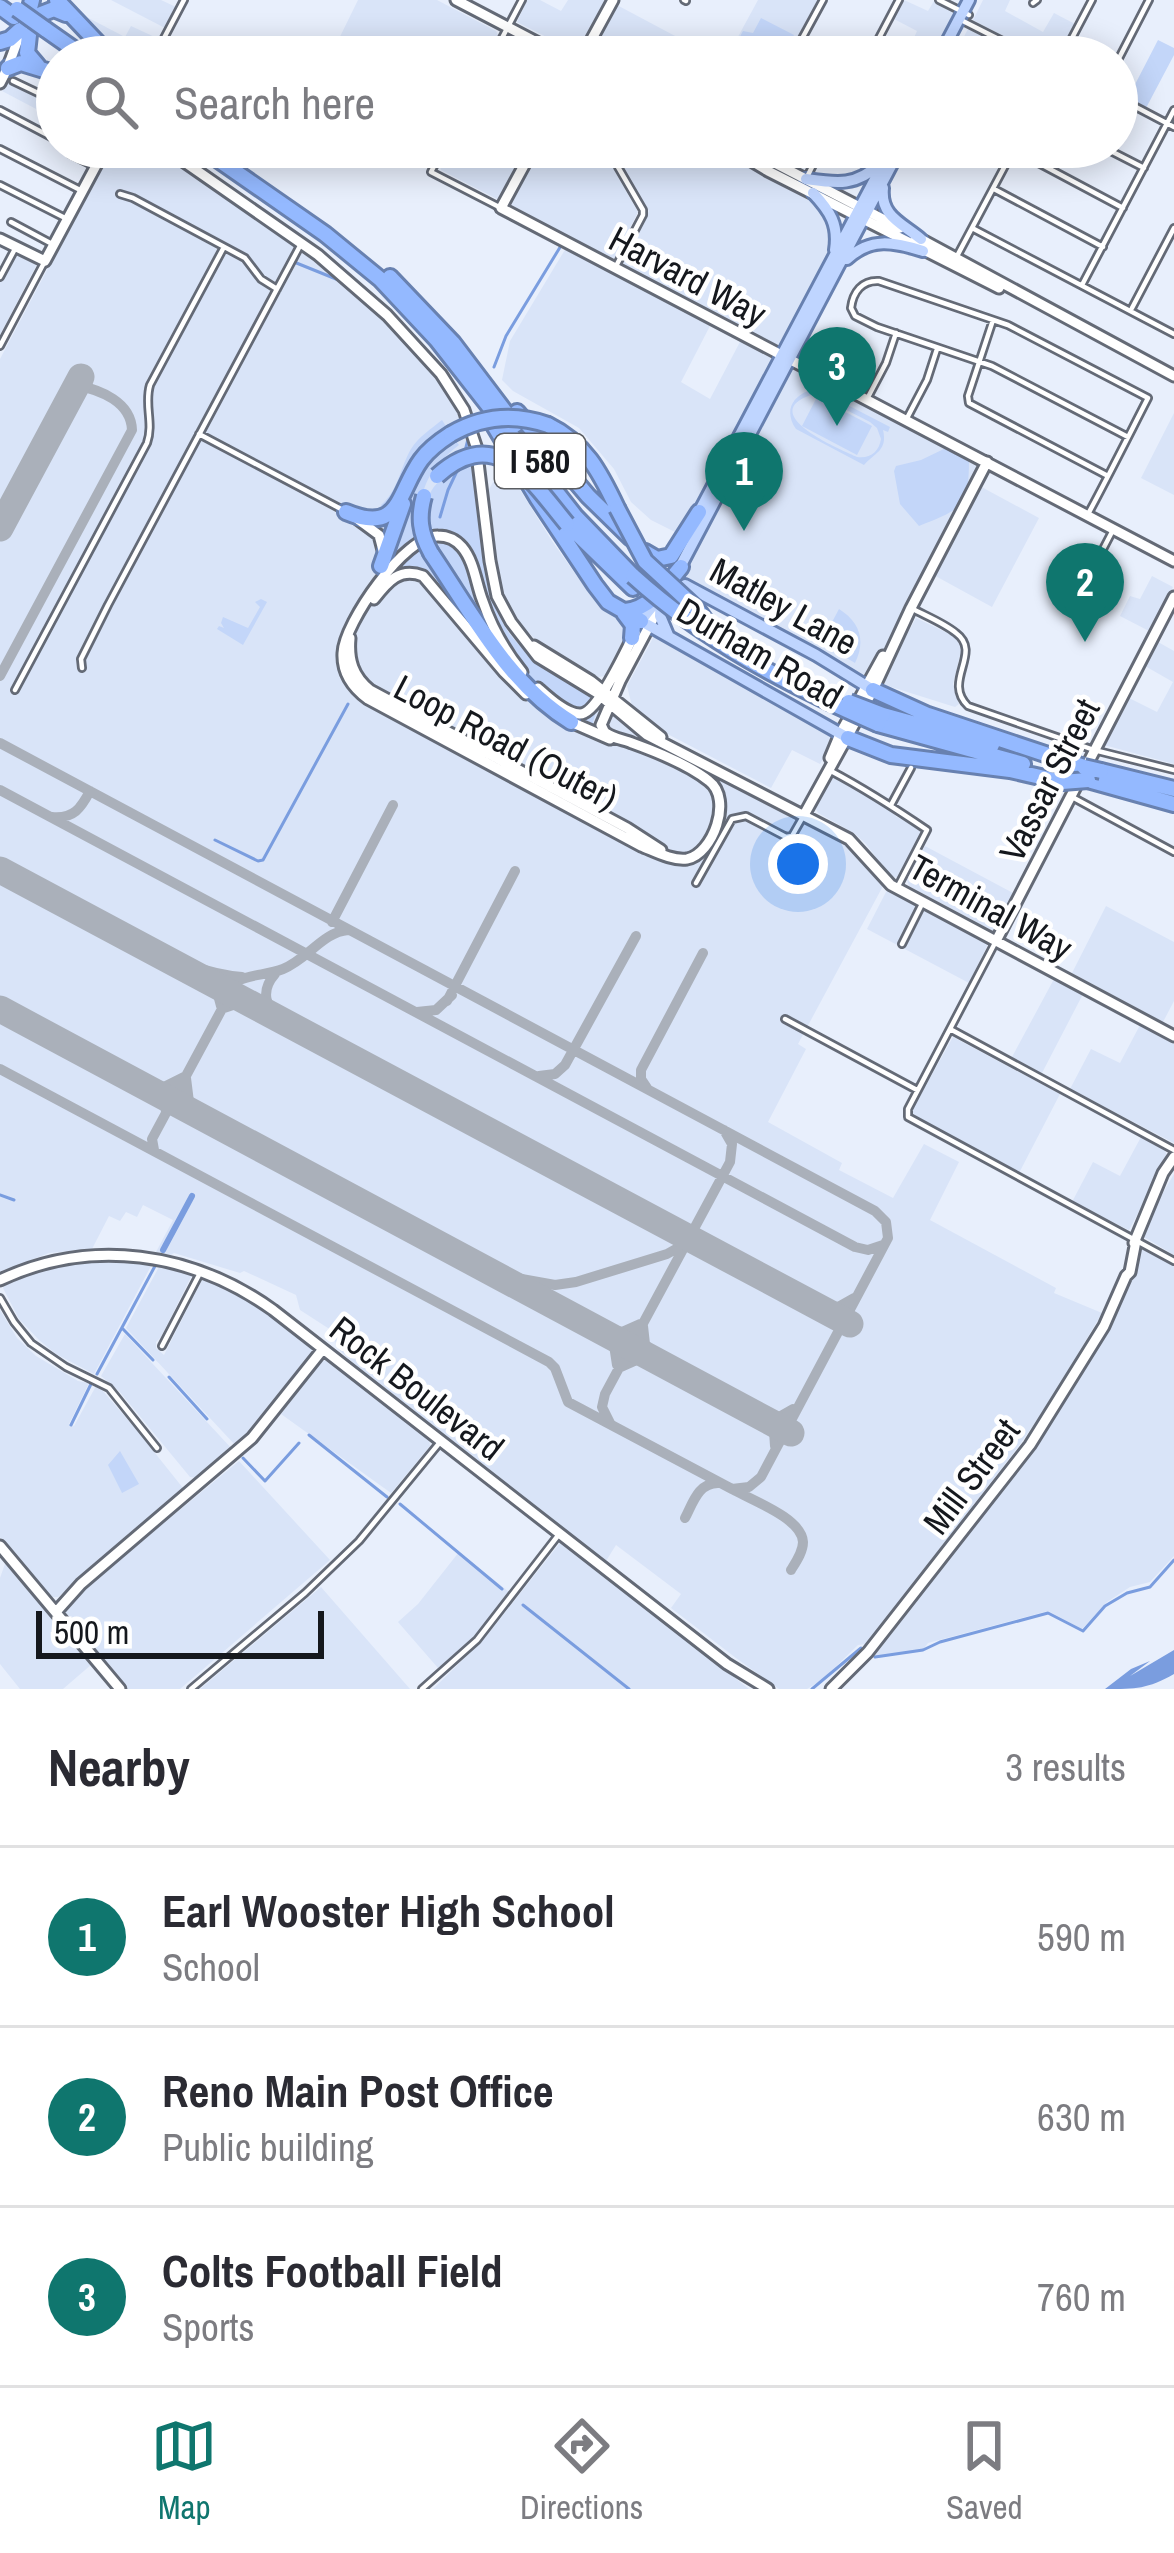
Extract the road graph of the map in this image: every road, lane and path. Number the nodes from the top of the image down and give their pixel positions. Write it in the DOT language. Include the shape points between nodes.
graph roads {
  1 [pos="57,0"];
  2 [pos="184,0"];
  3 [pos="456,0"];
  4 [pos="522,0"];
  5 [pos="613,0"];
  6 [pos="823,0"];
  7 [pos="899,0"];
  8 [pos="939,0"];
  9 [pos="1092,0"];
  10 [pos="1149,0"];
  11 [pos="967,12"];
  12 [pos="27,15"];
  13 [pos="80,25"];
  14 [pos="508,27"];
  15 [pos="49,36"];
  16 [pos="56,36"];
  17 [pos="91,36"];
  18 [pos="165,36"];
  19 [pos="503,36"];
  20 [pos="525,36"];
  21 [pos="593,36"];
  22 [pos="803,36"];
  23 [pos="880,36"];
  24 [pos="1003,36"];
  25 [pos="1073,36"];
  26 [pos="1130,36"];
  27 [pos="5,62"];
  28 [pos="36,64"];
  29 [pos="36,67"];
  30 [pos="0,83"];
  31 [pos="36,86"];
  32 [pos="1138,108"];
  33 [pos="0,110"];
  34 [pos="1174,110"];
  35 [pos="1170,126"];
  36 [pos="36,129"];
  37 [pos="0,149"];
  38 [pos="1138,165"];
  39 [pos="36,167"];
  40 [pos="37,168"];
  41 [pos="95,168"];
  42 [pos="193,168"];
  43 [pos="236,168"];
  44 [pos="238,168"];
  45 [pos="433,168"];
  46 [pos="523,168"];
  47 [pos="619,168"];
  48 [pos="772,168"];
  49 [pos="783,168"];
  50 [pos="812,168"];
  51 [pos="875,168"];
  52 [pos="886,168"];
  53 [pos="889,168"];
  54 [pos="1004,168"];
  55 [pos="1050,168"];
  56 [pos="1144,168"];
  57 [pos="806,179"];
  58 [pos="0,185"];
  59 [pos="994,189"];
  60 [pos="82,191"];
  61 [pos="120,194"];
  62 [pos="813,194"];
  63 [pos="501,208"];
  64 [pos="1123,208"];
  65 [pos="862,214"];
  66 [pos="67,219"];
  67 [pos="11,222"];
  68 [pos="1174,228"];
  69 [pos="974,229"];
  70 [pos="0,239"];
  71 [pos="301,244"];
  72 [pos="54,245"];
  73 [pos="922,245"];
  74 [pos="16,247"];
  75 [pos="224,247"];
  76 [pos="1102,247"];
  77 [pos="956,258"];
  78 [pos="45,261"];
  79 [pos="830,265"];
  80 [pos="615,268"];
  81 [pos="0,277"];
  82 [pos="1082,286"];
  83 [pos="277,289"];
  84 [pos="1015,292"];
  85 [pos="822,297"];
  86 [pos="1131,311"];
  87 [pos="993,320"];
  88 [pos="896,333"];
  89 [pos="1174,334"];
  90 [pos="453,343"];
  91 [pos="0,346"];
  92 [pos="938,347"];
  93 [pos="786,358"];
  94 [pos="979,361"];
  95 [pos="1174,376"];
  96 [pos="481,395"];
  97 [pos="867,400"];
  98 [pos="906,420"];
  99 [pos="200,434"];
  100 [pos="1128,437"];
  101 [pos="987,463"];
  102 [pos="415,471"];
  103 [pos="1108,476"];
  104 [pos="708,489"];
  105 [pos="346,512"];
  106 [pos="699,512"];
  107 [pos="1087,516"];
  108 [pos="1113,530"];
  109 [pos="645,552"];
  110 [pos="1174,561"];
  111 [pos="381,566"];
  112 [pos="1090,574"];
  113 [pos="635,578"];
  114 [pos="669,581"];
  115 [pos="1174,598"];
  116 [pos="910,608"];
  117 [pos="620,609"];
  118 [pos="358,617"];
  119 [pos="352,630"];
  120 [pos="642,630"];
  121 [pos="709,631"];
  122 [pos="666,634"];
  123 [pos="520,635"];
  124 [pos="82,668"];
  125 [pos="613,674"];
  126 [pos="591,681"];
  127 [pos="872,685"];
  128 [pos="15,690"];
  129 [pos="607,697"];
  130 [pos="571,722"];
  131 [pos="636,727"];
  132 [pos="610,735"];
  133 [pos="844,736"];
  134 [pos="667,743"];
  135 [pos="639,746"];
  136 [pos="1094,750"];
  137 [pos="911,768"];
  138 [pos="827,769"];
  139 [pos="1174,770"];
  140 [pos="1080,773"];
  141 [pos="1174,789"];
  142 [pos="814,794"];
  143 [pos="1071,796"];
  144 [pos="1174,803"];
  145 [pos="784,805"];
  146 [pos="891,805"];
  147 [pos="804,814"];
  148 [pos="1174,853"];
  149 [pos="696,883"];
  150 [pos="897,888"];
  151 [pos="923,902"];
  152 [pos="996,941"];
  153 [pos="902,944"];
  154 [pos="784,1019"];
  155 [pos="950,1029"];
  156 [pos="1174,1036"];
  157 [pos="917,1090"];
  158 [pos="1174,1153"];
  159 [pos="1174,1167"];
  160 [pos="1162,1182"];
  161 [pos="1136,1241"];
  162 [pos="1174,1261"];
  163 [pos="201,1270"];
  164 [pos="0,1280"];
  165 [pos="0,1298"];
  166 [pos="162,1346"];
  167 [pos="323,1349"];
  168 [pos="441,1441"];
  169 [pos="157,1448"];
  170 [pos="560,1533"];
  171 [pos="0,1546"];
  172 [pos="56,1612"];
  173 [pos="761,1687"];
  174 [pos="120,1689"];
  175 [pos="191,1689"];
  176 [pos="422,1689"];
  177 [pos="830,1689"];
  1 -- 13 [label="highway"];
  2 -- 18 [label="street"];
  3 -- 14 [label="main road"];
  4 -- 14 [label="street"];
  5 -- 21 [label="main road"];
  6 -- 22 [label="street"];
  7 -- 23 [label="street"];
  8 -- 11 [label="street"];
  9 -- 25 [label="street"];
  10 -- 26 [label="street"];
  11 -- 24 [label="street"];
  12 -- 13 [label="highway" via="57,10"];
  12 -- 15 [label="highway"];
  12 -- 16 [label="highway"];
  12 -- 27 [label="highway"];
  12 -- 28 [label="highway" via="27,52"];
  13 -- 17 [label="highway"];
  14 -- 19 [label="street"];
  14 -- 20 [label="main road"];
  27 -- 29 [label="highway"];
  27 -- 30 [label="main road"];
  27 -- 31 [label="street"];
  32 -- 35 [label="street"];
  33 -- 36 [label="street"];
  34 -- 35 [label="street"];
  35 -- 56 [label="street"];
  37 -- 39 [label="street"];
  38 -- 56 [label="street"];
  40 -- 60 [label="street"];
  41 -- 60 [label="main road"];
  42 -- 71 [label="main road, Terminal Way"];
  43 -- 96 [label="highway, I 580" via="380,279"];
  44 -- 90 [label="highway, I 580" via="354,247"];
  45 -- 63 [label="street, Harvard Way"];
  46 -- 63 [label="main road"];
  47 -- 80 [label="street" via="643,215"];
  48 -- 62 [label="main road"];
  49 -- 57 [label="main road"];
  50 -- 57 [label="street"];
  51 -- 57 [label="main road" via="837,184"];
  52 -- 65 [label="main road"];
  53 -- 73 [label="main road" via="884,208"];
  54 -- 59 [label="street"];
  55 -- 64 [label="street"];
  56 -- 64 [label="street"];
  57 -- 65 [label="main road"];
  58 -- 66 [label="street"];
  59 -- 69 [label="street"];
  59 -- 76 [label="street"];
  60 -- 66 [label="main road"];
  61 -- 75 [label="street"];
  62 -- 65 [label="main road"];
  62 -- 79 [label="main road" via="836,228"];
  63 -- 80 [label="main road, Harvard Way"];
  64 -- 76 [label="street"];
  65 -- 73 [label="main road"];
  65 -- 79 [label="main road"];
  65 -- 85 [label="main road"];
  66 -- 72 [label="main road"];
  67 -- 72 [label="street"];
  68 -- 86 [label="street"];
  69 -- 77 [label="street"];
  69 -- 82 [label="street"];
  70 -- 74 [label="main road"];
  71 -- 83 [label="street"];
  71 -- 123 [label="main road, Terminal Way" via="387,315 464,410 493,582"];
  72 -- 78 [label="main road"];
  73 -- 77 [label="main road"];
  73 -- 84 [label="main road"];
  73 -- 85 [label="main road" via="864,247"];
  74 -- 78 [label="main road"];
  74 -- 81 [label="street"];
  75 -- 83 [label="street"];
  75 -- 128 [label="street" via="149,388 147,443"];
  76 -- 82 [label="street"];
  77 -- 84 [label="main road"];
  78 -- 91 [label="street"];
  79 -- 93 [label="main road"];
  80 -- 93 [label="main road, Harvard Way"];
  82 -- 86 [label="street"];
  83 -- 99 [label="street"];
  84 -- 95 [label="main road"];
  85 -- 93 [label="main road"];
  86 -- 89 [label="street"];
  87 -- 88 [label="street" via="879,281 861,285 855,316"];
  87 -- 94 [label="street"];
  87 -- 100 [label="street" via="1148,398"];
  88 -- 92 [label="street"];
  88 -- 97 [label="street"];
  90 -- 109 [label="highway"];
  90 -- 113 [label="highway, I 580"];
  92 -- 94 [label="street"];
  92 -- 98 [label="street"];
  93 -- 97 [label="main road, Harvard Way"];
  93 -- 104 [label="main road"];
  93 -- 114 [label="main road"];
  94 -- 100 [label="street"];
  94 -- 103 [label="street" via="968,402"];
  96 -- 113 [label="highway, I 580"];
  96 -- 117 [label="highway" via="538,499"];
  97 -- 98 [label="main road, Harvard Way"];
  98 -- 101 [label="main road, Harvard Way"];
  99 -- 105 [label="street"];
  99 -- 124 [label="street"];
  100 -- 103 [label="street"];
  101 -- 107 [label="main road, Harvard Way"];
  101 -- 116 [label="main road"];
  102 -- 105 [label="highway" via="392,512 367,519"];
  102 -- 111 [label="highway"];
  102 -- 121 [label="highway, bridge" via="428,452 477,421 518,417 565,434 586,452 645,561 698,609"];
  103 -- 107 [label="street"];
  104 -- 106 [label="main road"];
  104 -- 114 [label="main road" via="716,496"];
  105 -- 111 [label="main road" via="379,535"];
  106 -- 109 [label="highway" via="671,556"];
  106 -- 114 [label="main road"];
  107 -- 108 [label="main road, Harvard Way"];
  108 -- 110 [label="main road, Harvard Way"];
  108 -- 112 [label="street"];
  109 -- 114 [label="highway"];
  111 -- 118 [label="main road"];
  113 -- 121 [label="highway, I 580, bridge"];
  113 -- 130 [label="highway, bridge" via="502,458 451,465 424,496 421,529 430,553 514,674"];
  114 -- 117 [label="highway" via="638,609"];
  114 -- 120 [label="main road"];
  114 -- 122 [label="main road"];
  114 -- 127 [label="main road, Matley Lane"];
  115 -- 136 [label="main road, Vassar Street"];
  116 -- 127 [label="main road"];
  116 -- 136 [label="street" via="963,639 958,688 965,704"];
  117 -- 120 [label="highway"];
  118 -- 119 [label="main road, Loop Road (Outer)"];
  118 -- 129 [label="main road, Loop Road (Outer)" via="400,558 425,538 447,537 467,554 492,626 530,680 576,714"];
  119 -- 130 [label="main road" via="393,578 420,575 516,685"];
  119 -- 135 [label="main road, Loop Road (Outer)" via="343,662 368,700 635,842 683,859 699,853 719,817 718,790"];
  120 -- 122 [label="main road"];
  120 -- 125 [label="main road"];
  120 -- 129 [label="main road"];
  121 -- 140 [label="highway, I 580, bridge" via="881,719"];
  122 -- 133 [label="main road, Durham Road"];
  123 -- 126 [label="main road, Terminal Way"];
  123 -- 129 [label="main road, Terminal Way" via="541,660"];
  125 -- 126 [label="main road"];
  125 -- 129 [label="main road"];
  126 -- 129 [label="main road, Terminal Way"];
  127 -- 133 [label="main road"];
  127 -- 140 [label="highway" via="908,707"];
  129 -- 131 [label="main road, Terminal Way"];
  129 -- 132 [label="main road, Loop Road (Outer)" via="601,724"];
  129 -- 134 [label="main road, Terminal Way"];
  130 -- 135 [label="main road"];
  131 -- 132 [label="main road" via="609,716 603,724"];
  131 -- 134 [label="main road, Terminal Way"];
  132 -- 135 [label="main road, Loop Road (Outer)"];
  133 -- 138 [label="main road"];
  133 -- 140 [label="highway" via="891,755"];
  134 -- 145 [label="main road, Terminal Way"];
  136 -- 139 [label="street"];
  136 -- 143 [label="main road, Vassar Street"];
  137 -- 146 [label="street"];
  138 -- 142 [label="main road"];
  138 -- 146 [label="street"];
  140 -- 141 [label="highway, I 580"];
  140 -- 144 [label="highway, I 580"];
  142 -- 145 [label="main road"];
  142 -- 147 [label="main road"];
  143 -- 148 [label="street"];
  143 -- 152 [label="main road, Vassar Street"];
  145 -- 147 [label="main road, Terminal Way"];
  146 -- 150 [label="street" via="928,832"];
  147 -- 149 [label="street" via="786,837 746,816 732,819"];
  147 -- 150 [label="main road, Terminal Way" via="855,844"];
  150 -- 151 [label="main road, Terminal Way"];
  151 -- 152 [label="main road, Terminal Way"];
  151 -- 153 [label="street"];
  152 -- 155 [label="street, Vassar Street"];
  152 -- 156 [label="main road, Terminal Way"];
  154 -- 157 [label="street"];
  155 -- 157 [label="street, Vassar Street"];
  155 -- 158 [label="street"];
  157 -- 161 [label="street, Vassar Street" via="907,1115"];
  158 -- 160 [label="main road, Mill Street"];
  159 -- 160 [label="main road, Mill Street"];
  160 -- 161 [label="main road, Mill Street"];
  161 -- 162 [label="street"];
  161 -- 177 [label="main road, Mill Street" via="1104,1326 1030,1445"];
  163 -- 164 [label="main road, Rock Boulevard" via="90,1255"];
  163 -- 166 [label="street"];
  163 -- 167 [label="main road, Rock Boulevard" via="248,1292"];
  165 -- 169 [label="street" via="31,1342 109,1388"];
  167 -- 168 [label="main road, Rock Boulevard"];
  167 -- 172 [label="main road" via="244,1446"];
  168 -- 170 [label="main road, Rock Boulevard"];
  168 -- 175 [label="street" via="356,1544"];
  170 -- 173 [label="main road, Rock Boulevard"];
  170 -- 176 [label="street" via="477,1640"];
  171 -- 172 [label="main road"];
  172 -- 174 [label="main road"];
}
